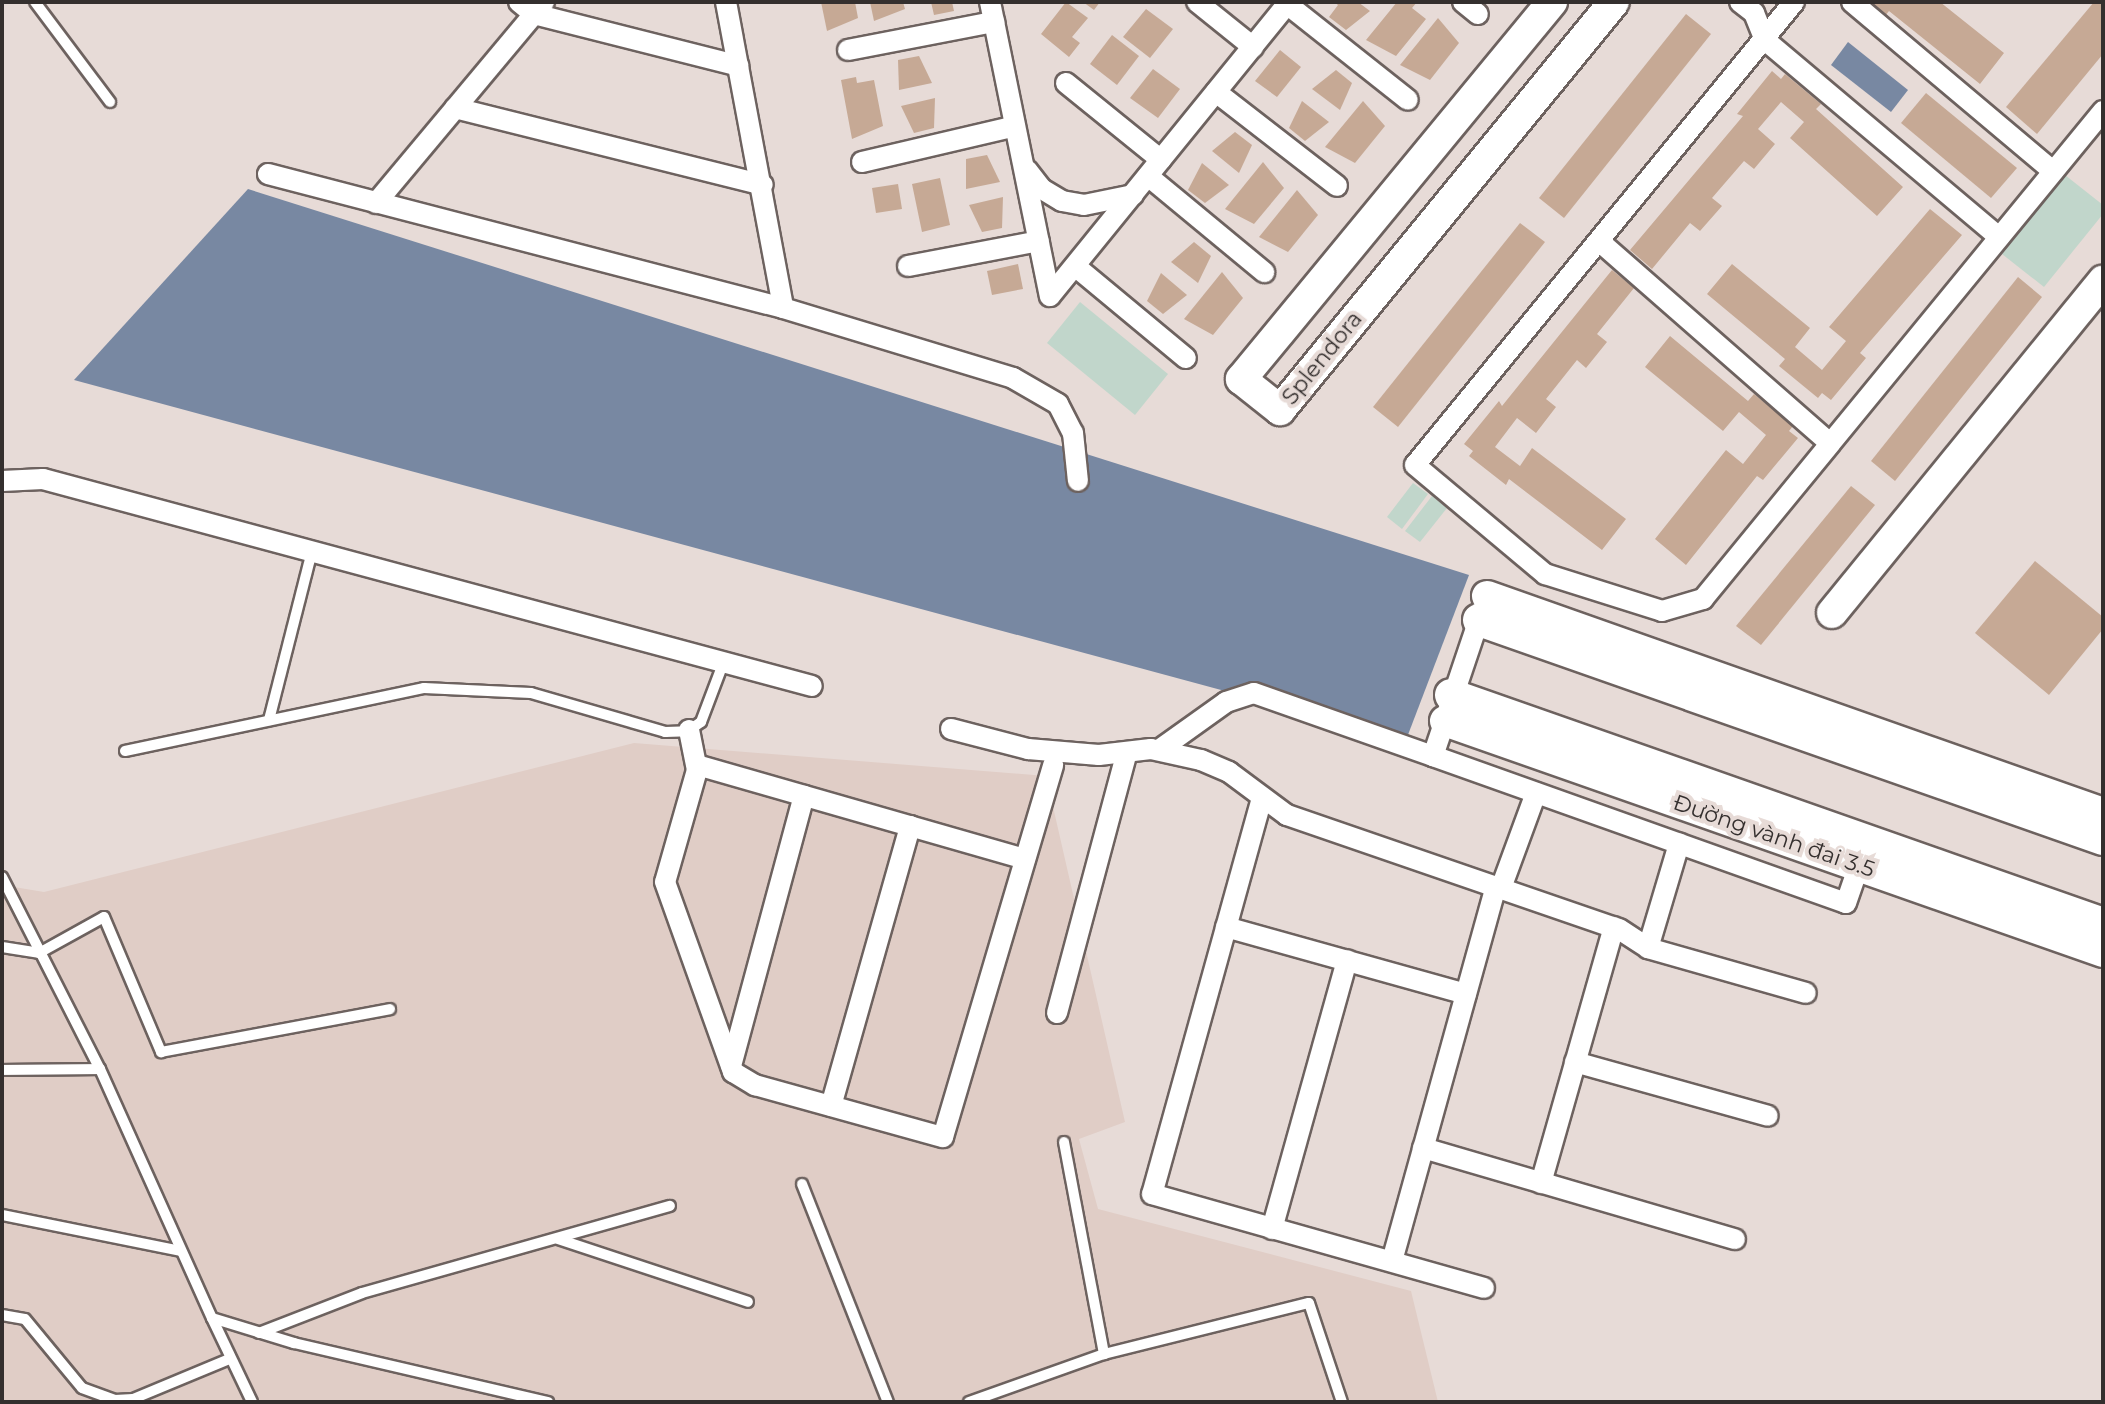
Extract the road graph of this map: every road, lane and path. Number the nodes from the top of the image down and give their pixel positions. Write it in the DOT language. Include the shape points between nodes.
graph roads {
  1 [pos="35,2"];
  2 [pos="726,2"];
  3 [pos="1197,2"];
  4 [pos="1552,2"];
  5 [pos="1614,2"];
  6 [pos="1740,2"];
  7 [pos="1794,2"];
  8 [pos="1852,2"];
  9 [pos="1288,3"];
  10 [pos="532,6"];
  11 [pos="992,12"];
  12 [pos="1765,40"];
  13 [pos="1253,47"];
  14 [pos="848,50"];
  15 [pos="739,66"];
  16 [pos="1066,83"];
  17 [pos="1216,92"];
  18 [pos="1408,100"];
  19 [pos="110,102"];
  20 [pos="455,108"];
  21 [pos="2103,111"];
  22 [pos="1015,126"];
  23 [pos="1020,150"];
  24 [pos="1161,160"];
  25 [pos="862,162"];
  26 [pos="2053,171"];
  27 [pos="268,174"];
  28 [pos="1148,176"];
  29 [pos="763,185"];
  30 [pos="1337,186"];
  31 [pos="1133,195"];
  32 [pos="376,203"];
  33 [pos="1999,237"];
  34 [pos="1039,241"];
  35 [pos="1599,241"];
  36 [pos="908,266"];
  37 [pos="1075,266"];
  38 [pos="1264,272"];
  39 [pos="2103,281"];
  40 [pos="783,308"];
  41 [pos="1186,358"];
  42 [pos="1830,443"];
  43 [pos="2,481"];
  44 [pos="1078,481"];
  45 [pos="312,551"];
  46 [pos="1483,608"];
  47 [pos="1832,613"];
  48 [pos="724,661"];
  49 [pos="812,686"];
  50 [pos="1448,708"];
  51 [pos="269,720"];
  52 [pos="951,729"];
  53 [pos="689,730"];
  54 [pos="1159,750"];
  55 [pos="125,751"];
  56 [pos="1127,752"];
  57 [pos="1433,756"];
  58 [pos="697,765"];
  59 [pos="1053,765"];
  60 [pos="1536,793"];
  61 [pos="804,796"];
  62 [pos="1262,798"];
  63 [pos="2103,813"];
  64 [pos="910,826"];
  65 [pos="2103,839"];
  66 [pos="1679,844"];
  67 [pos="1025,859"];
  68 [pos="1859,866"];
  69 [pos="2,877"];
  70 [pos="1499,887"];
  71 [pos="2103,924"];
  72 [pos="1226,927"];
  73 [pos="1614,927"];
  74 [pos="2,947"];
  75 [pos="1648,948"];
  76 [pos="2103,952"];
  77 [pos="39,953"];
  78 [pos="1347,960"];
  79 [pos="1806,993"];
  80 [pos="1466,994"];
  81 [pos="390,1009"];
  82 [pos="1057,1013"];
  83 [pos="1575,1062"];
  84 [pos="731,1066"];
  85 [pos="100,1069"];
  86 [pos="2,1070"];
  87 [pos="831,1106"];
  88 [pos="1768,1116"];
  89 [pos="1064,1142"];
  90 [pos="1423,1148"];
  91 [pos="1541,1183"];
  92 [pos="802,1184"];
  93 [pos="670,1206"];
  94 [pos="2,1215"];
  95 [pos="1272,1229"];
  96 [pos="556,1238"];
  97 [pos="1735,1239"];
  98 [pos="180,1251"];
  99 [pos="1392,1261"];
  100 [pos="1484,1288"];
  101 [pos="748,1302"];
  102 [pos="2,1315"];
  103 [pos="212,1318"];
  104 [pos="259,1333"];
  105 [pos="1104,1354"];
  106 [pos="229,1359"];
  107 [pos="252,1402"];
  108 [pos="548,1402"];
  109 [pos="888,1402"];
  110 [pos="969,1402"];
  111 [pos="1342,1402"];
  1 -- 19 [label="lane"];
  2 -- 15 [label="street"];
  3 -- 13 [label="street"];
  4 -- 5 [label="street, Splendora" via="1241,379 1280,410"];
  6 -- 12 [label="street" via="1754,13"];
  7 -- 12 [label="street"];
  8 -- 26 [label="street"];
  9 -- 13 [label="street"];
  9 -- 18 [label="street"];
  10 -- 15 [label="street"];
  10 -- 20 [label="street"];
  11 -- 14 [label="street"];
  11 -- 22 [label="street"];
  12 -- 33 [label="street"];
  12 -- 35 [label="street"];
  13 -- 17 [label="street"];
  15 -- 29 [label="street"];
  16 -- 24 [label="street"];
  17 -- 24 [label="street"];
  17 -- 30 [label="street"];
  20 -- 29 [label="street"];
  20 -- 32 [label="street"];
  21 -- 26 [label="street"];
  22 -- 23 [label="street"];
  22 -- 25 [label="street"];
  23 -- 31 [label="street" via="1028,172 1062,201 1084,205"];
  23 -- 34 [label="street"];
  24 -- 28 [label="street"];
  26 -- 33 [label="street"];
  27 -- 32 [label="street"];
  28 -- 31 [label="street"];
  28 -- 38 [label="street"];
  29 -- 40 [label="street"];
  31 -- 37 [label="street"];
  32 -- 40 [label="street"];
  33 -- 42 [label="street"];
  34 -- 36 [label="street"];
  34 -- 37 [label="street" via="1050,296"];
  35 -- 42 [label="street"];
  35 -- 42 [label="street" via="1415,465 1545,574 1662,611 1703,599"];
  37 -- 41 [label="street"];
  39 -- 47 [label="street"];
  40 -- 44 [label="street" via="1013,378 1044,393 1058,404 1073,433"];
  43 -- 45 [label="street" via="43,479"];
  45 -- 48 [label="street"];
  45 -- 51 [label="lane"];
  46 -- 50 [label="street"];
  46 -- 63 [label="street"];
  46 -- 65 [label="main road"];
  48 -- 49 [label="street"];
  48 -- 53 [label="lane" via="701,722"];
  50 -- 57 [label="street"];
  50 -- 68 [label="street, Đường vành đai 3.5"];
  50 -- 71 [label="main road, Đường vành đai 3.5"];
  51 -- 53 [label="lane" via="424,688 488,687 531,693 665,732"];
  51 -- 55 [label="lane"];
  52 -- 56 [label="street" via="1028,749"];
  53 -- 58 [label="street"];
  54 -- 56 [label="street"];
  54 -- 57 [label="street" via="1226,702 1254,693"];
  54 -- 62 [label="street" via="1229,772"];
  56 -- 82 [label="street"];
  57 -- 60 [label="street"];
  58 -- 61 [label="street"];
  58 -- 84 [label="street" via="665,882"];
  59 -- 67 [label="street"];
  60 -- 66 [label="street"];
  60 -- 70 [label="street"];
  61 -- 64 [label="street"];
  61 -- 84 [label="street"];
  62 -- 70 [label="street" via="1287,815"];
  62 -- 72 [label="street"];
  64 -- 67 [label="street"];
  64 -- 87 [label="street"];
  66 -- 68 [label="street" via="1846,903"];
  66 -- 75 [label="street"];
  67 -- 87 [label="street" via="943,1137"];
  68 -- 76 [label="street, Đường vành đai 3.5"];
  69 -- 77 [label="lane"];
  70 -- 73 [label="street"];
  70 -- 80 [label="street"];
  72 -- 78 [label="street"];
  72 -- 95 [label="street" via="1152,1194"];
  73 -- 75 [label="street"];
  73 -- 83 [label="street"];
  74 -- 77 [label="lane"];
  75 -- 79 [label="street"];
  77 -- 81 [label="lane" via="104,917 161,1052"];
  77 -- 85 [label="lane"];
  78 -- 80 [label="street"];
  78 -- 95 [label="street"];
  80 -- 90 [label="street"];
  83 -- 88 [label="street"];
  83 -- 91 [label="street"];
  84 -- 87 [label="street" via="755,1085"];
  85 -- 86 [label="lane"];
  85 -- 98 [label="lane"];
  89 -- 105 [label="lane"];
  90 -- 91 [label="street"];
  90 -- 99 [label="street"];
  91 -- 97 [label="street"];
  92 -- 109 [label="lane"];
  93 -- 96 [label="lane"];
  94 -- 98 [label="lane"];
  95 -- 99 [label="street"];
  96 -- 101 [label="lane"];
  96 -- 104 [label="lane" via="362,1293"];
  98 -- 103 [label="lane"];
  99 -- 100 [label="street"];
  102 -- 106 [label="lane" via="25,1319 82,1388 115,1400 133,1399"];
  103 -- 104 [label="lane"];
  103 -- 106 [label="lane"];
  104 -- 108 [label="lane"];
  105 -- 110 [label="lane"];
  105 -- 111 [label="lane" via="1309,1303"];
  106 -- 107 [label="lane"];
}
